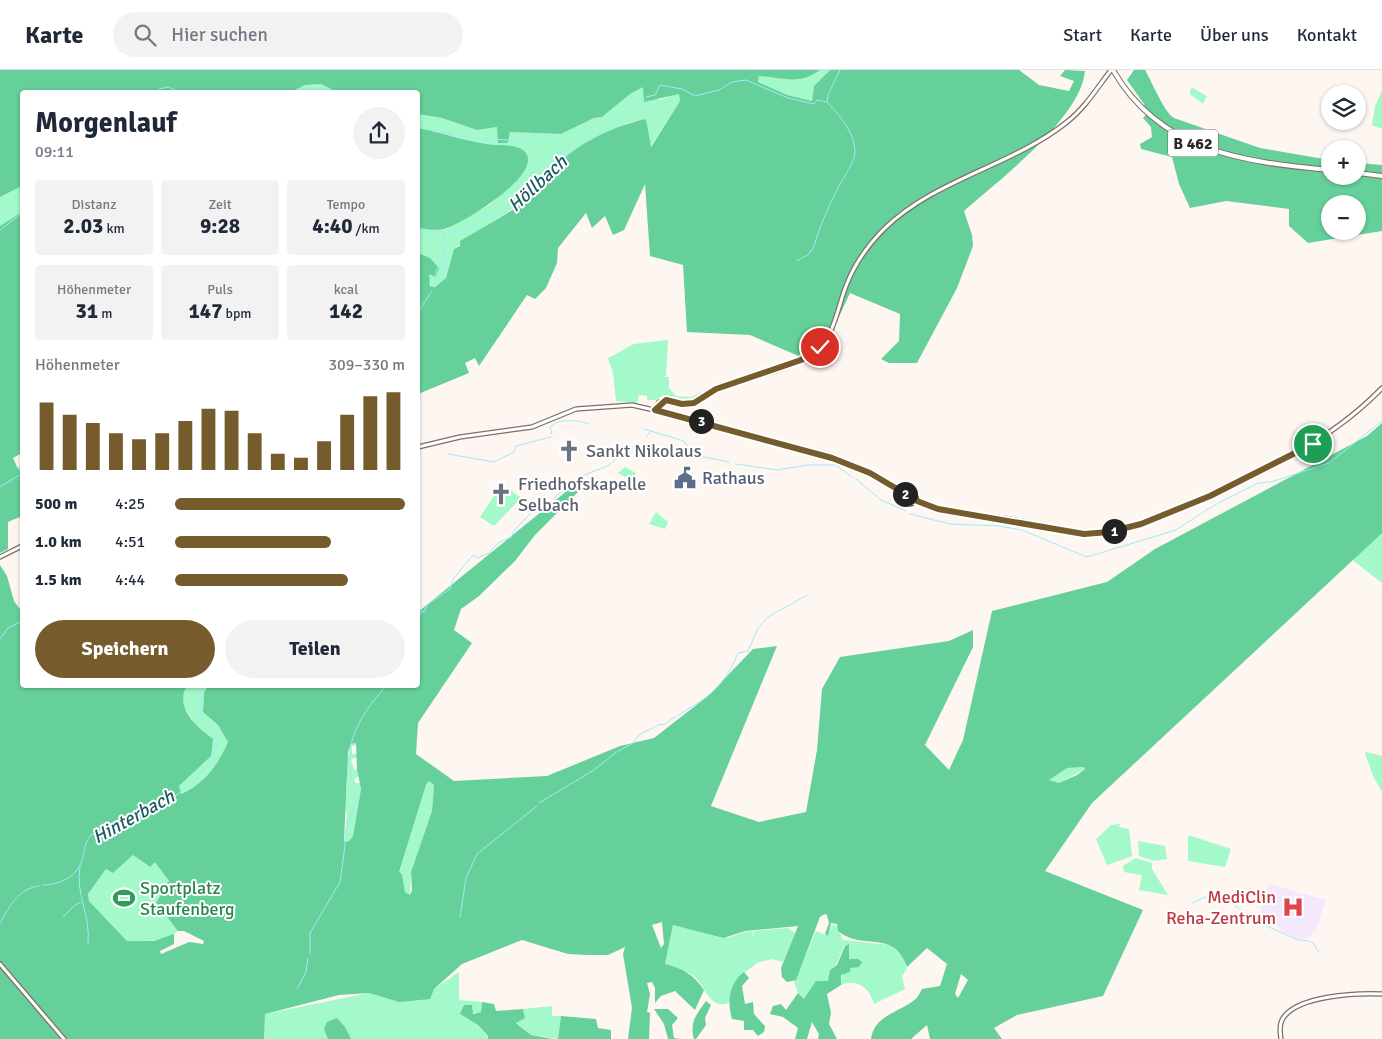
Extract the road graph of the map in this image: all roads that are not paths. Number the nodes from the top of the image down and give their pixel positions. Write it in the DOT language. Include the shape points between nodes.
graph roads {
  1 [pos="1113,71"];
  2 [pos="1321,169"];
  3 [pos="1366,174"];
  4 [pos="1382,176"];
  5 [pos="1382,388"];
  6 [pos="655,410"];
  7 [pos="420,447"];
  8 [pos="909,496"];
  9 [pos="917,501"];
  10 [pos="20,547"];
  11 [pos="0,558"];
  12 [pos="0,964"];
  13 [pos="1382,994"];
  14 [pos="64,1039"];
  15 [pos="1281,1039"];
  1 -- 2 [label="main road, B 462" via="1147,113 1163,126 1198,145 1240,158"];
  1 -- 6 [label="main road" via="1078,112 1056,130 920,202 884,230 866,250 851,275 831,332 820,347 801,360 716,389 694,403 663,400"];
  3 -- 4 [label="main road"];
  5 -- 9 [label="main road" via="1328,433 1294,455 1210,496 1126,529 1084,534 1021,521 956,513"];
  6 -- 7 [label="main road" via="616,404 582,408 532,427 460,437"];
  6 -- 8 [label="main road" via="832,458 870,473"];
  8 -- 9 [label="main road" via="915,495"];
  8 -- 9 [label="main road" via="911,504"];
  10 -- 11 [label="main road"];
  12 -- 14 [label="main road"];
  13 -- 15 [label="main road" via="1351,995 1299,1004 1282,1020"];
}
